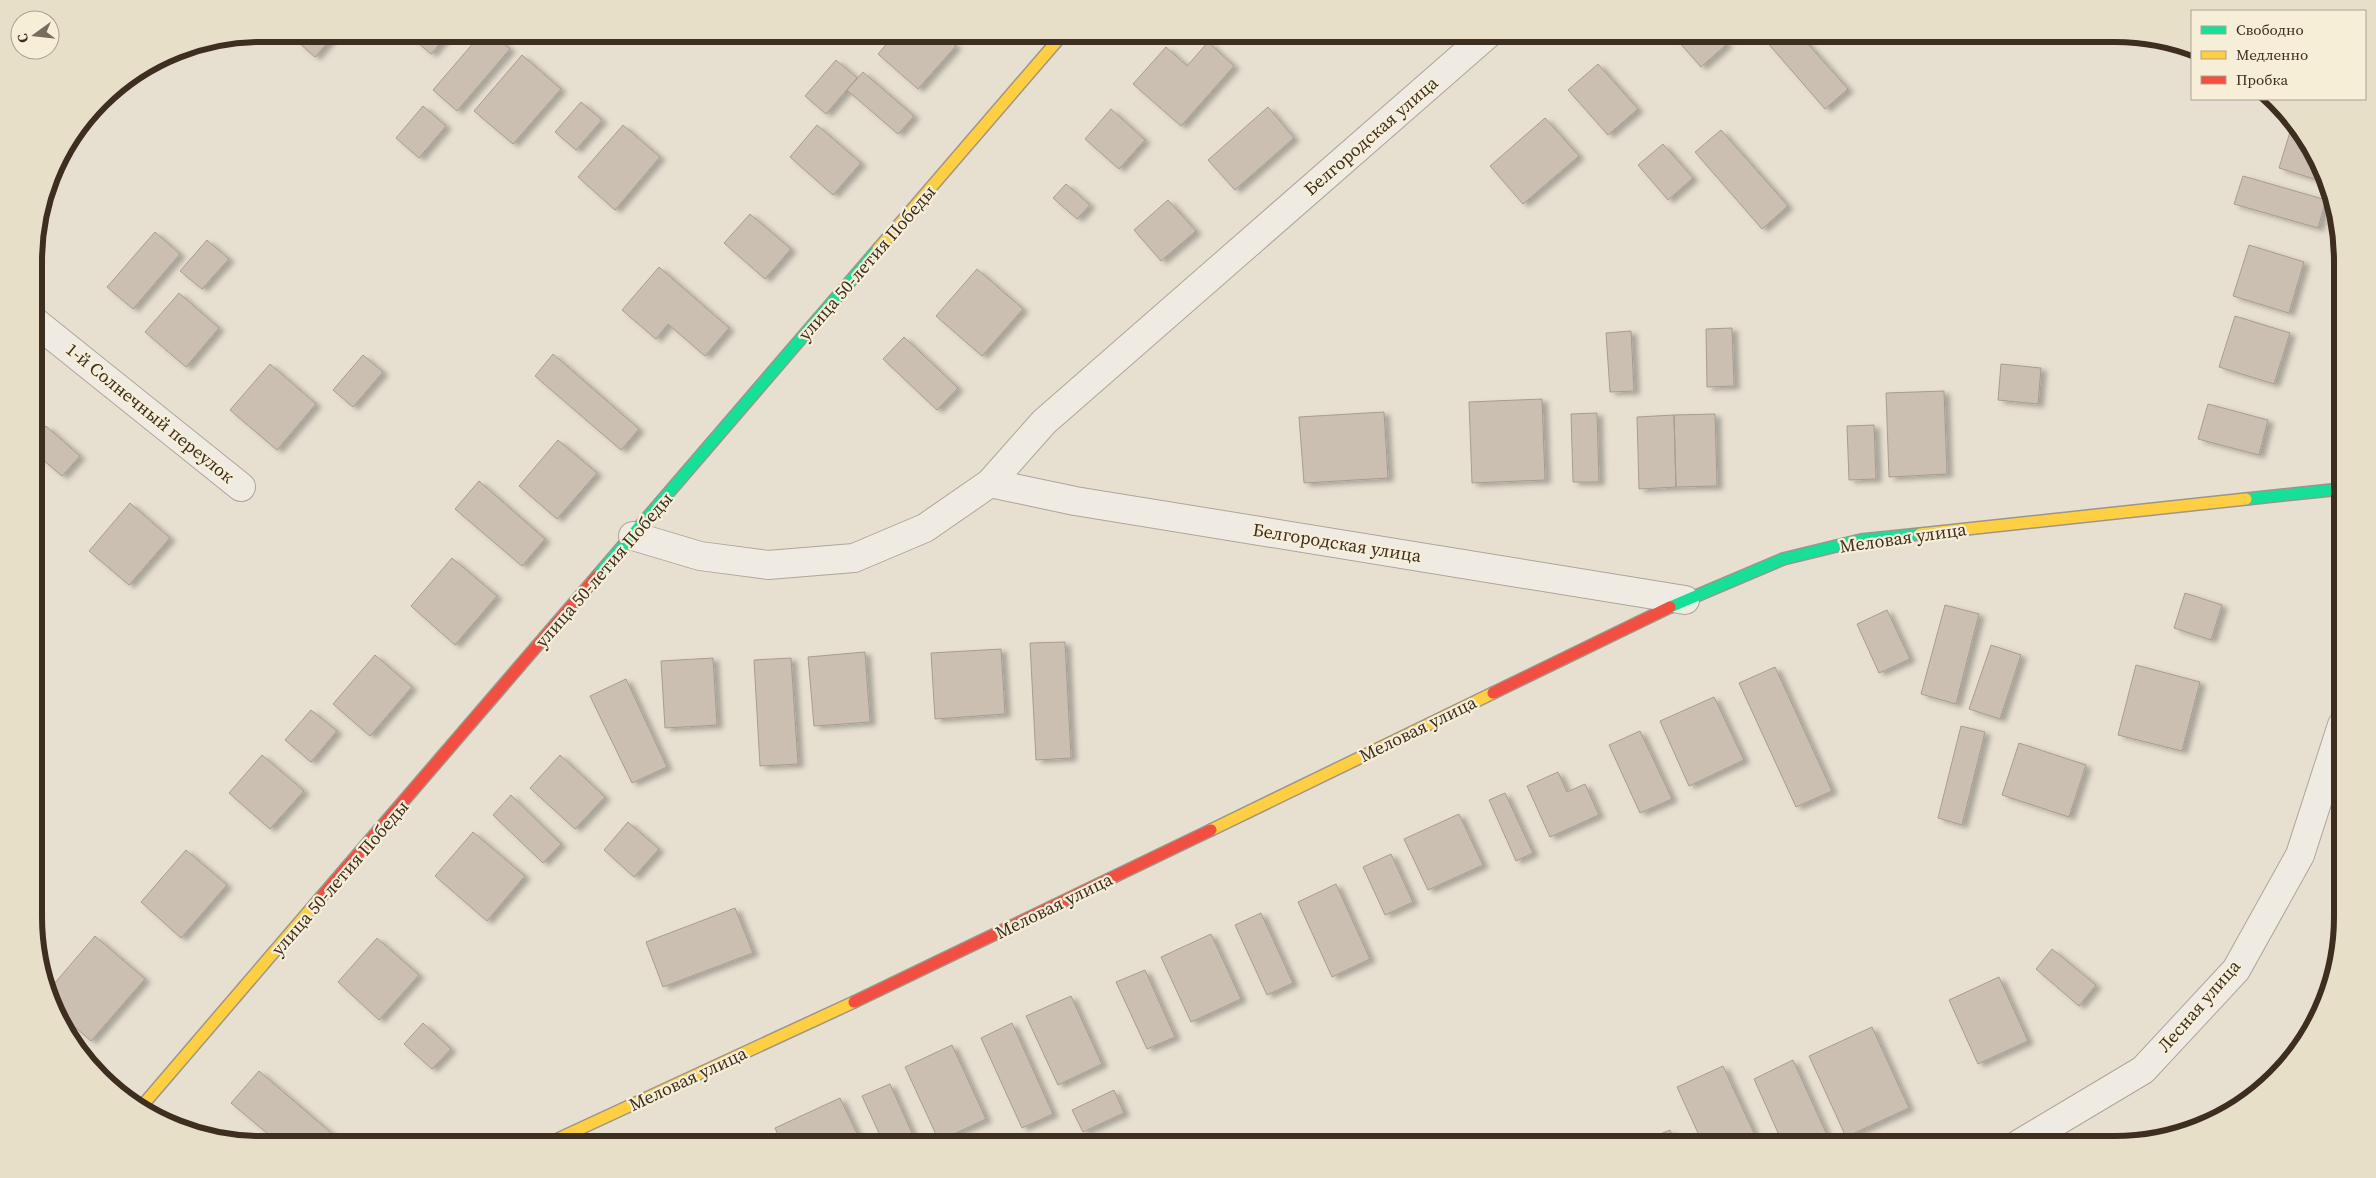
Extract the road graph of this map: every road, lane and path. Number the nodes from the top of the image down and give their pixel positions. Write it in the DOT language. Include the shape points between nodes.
graph roads {
  1 [pos="1057,42"];
  2 [pos="1479,42"];
  3 [pos="42,327"];
  4 [pos="990,483"];
  5 [pos="242,487"];
  6 [pos="2334,490"];
  7 [pos="633,536"];
  8 [pos="1685,600"];
  9 [pos="2334,749"];
  10 [pos="145,1102"];
  11 [pos="564,1136"];
  12 [pos="2032,1136"];
  1 -- 7 [label="street, улица 50-летия Победы"];
  2 -- 4 [label="street, Белгородская улица" via="1044,422"];
  3 -- 5 [label="street, 1-й Солнечный переулок"];
  4 -- 7 [label="street, Белгородская улица" via="925,528 854,558 768,565 700,556"];
  4 -- 8 [label="street, Белгородская улица" via="1075,501"];
  6 -- 8 [label="street, Меловая улица" via="1861,540 1782,559"];
  7 -- 10 [label="street, улица 50-летия Победы"];
  8 -- 11 [label="street, Меловая улица" via="899,981"];
  9 -- 12 [label="street, Лесная улица" via="2300,855 2236,970 2143,1070"];
}
